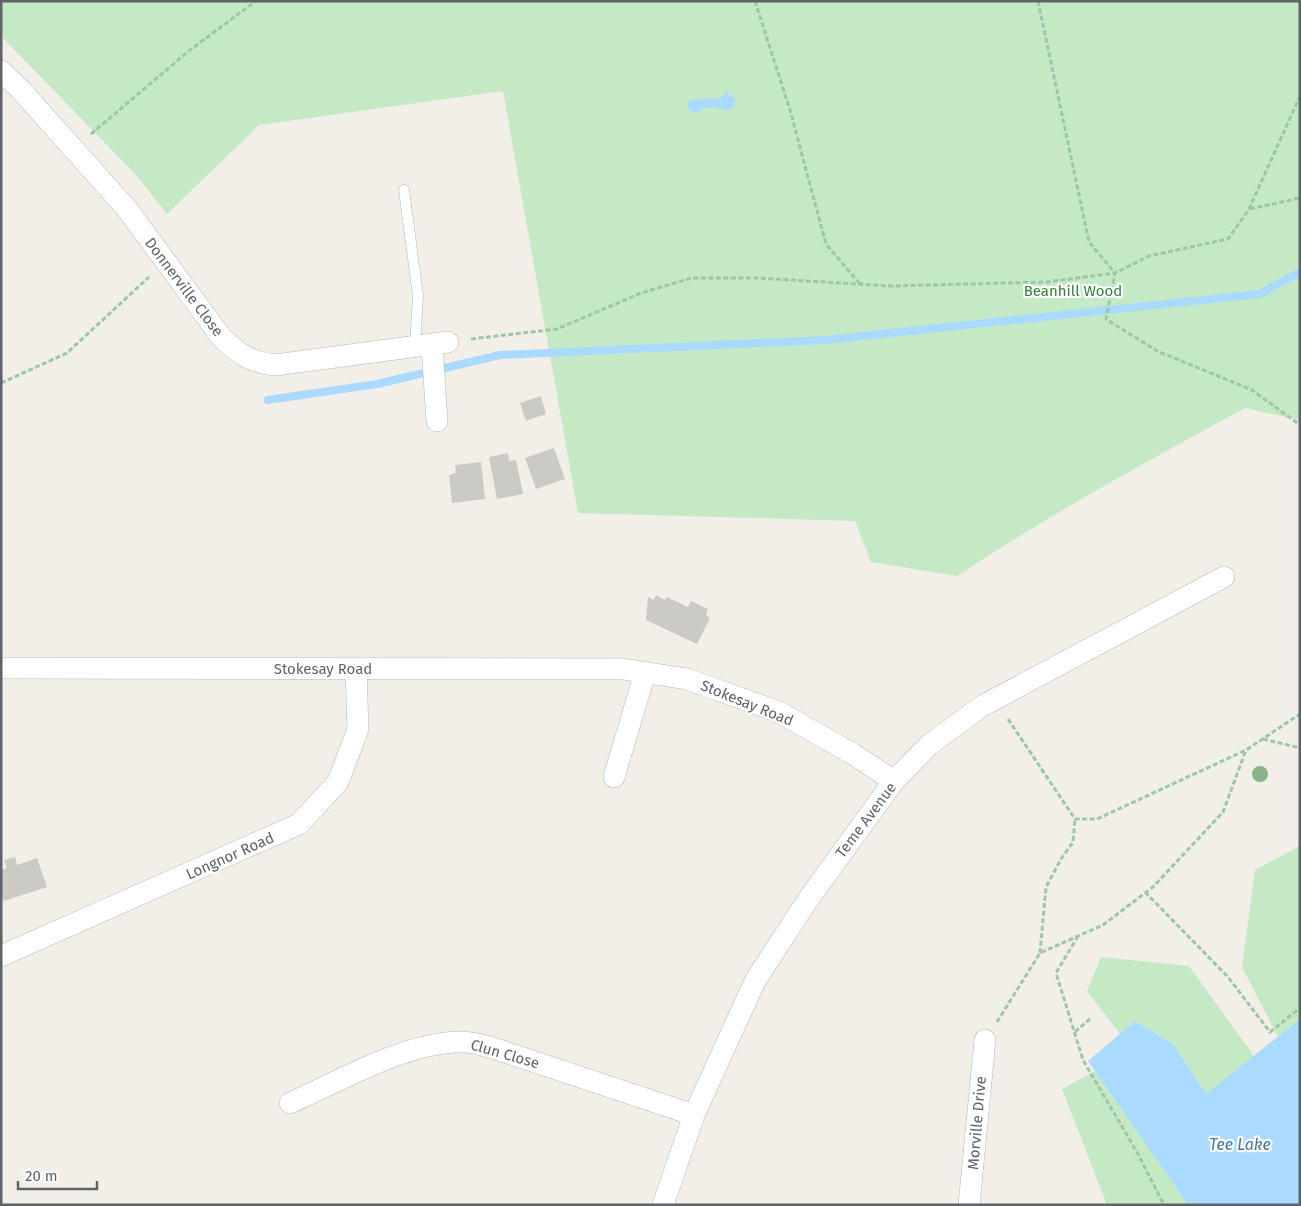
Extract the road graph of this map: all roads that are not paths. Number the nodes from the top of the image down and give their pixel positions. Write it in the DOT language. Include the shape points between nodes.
graph roads {
  1 [pos="1,71"];
  2 [pos="404,190"];
  3 [pos="432,347"];
  4 [pos="437,421"];
  5 [pos="1224,577"];
  6 [pos="1,668"];
  7 [pos="356,669"];
  8 [pos="645,672"];
  9 [pos="614,777"];
  10 [pos="894,780"];
  11 [pos="1,956"];
  12 [pos="985,1040"];
  13 [pos="290,1103"];
  14 [pos="694,1116"];
  15 [pos="664,1205"];
  16 [pos="969,1205"];
  1 -- 3 [label="street, Donnerville Close" via="127,209 222,338 237,352 255,363 275,366"];
  2 -- 3 [label="lane" via="418,296"];
  3 -- 4 [label="street"];
  5 -- 10 [label="street, Teme Avenue" via="982,706 929,745"];
  6 -- 7 [label="street, Stokesay Road"];
  7 -- 8 [label="street, Stokesay Road" via="623,669"];
  7 -- 11 [label="street, Longnor Road" via="358,729 338,782 299,824"];
  8 -- 9 [label="street"];
  8 -- 10 [label="street, Stokesay Road" via="687,679 779,712"];
  10 -- 14 [label="street, Teme Avenue" via="807,900 755,981"];
  12 -- 16 [label="street, Morville Drive"];
  13 -- 14 [label="street, Clun Close" via="386,1060 432,1045 461,1042 490,1047"];
  14 -- 15 [label="street, Teme Avenue"];
}
